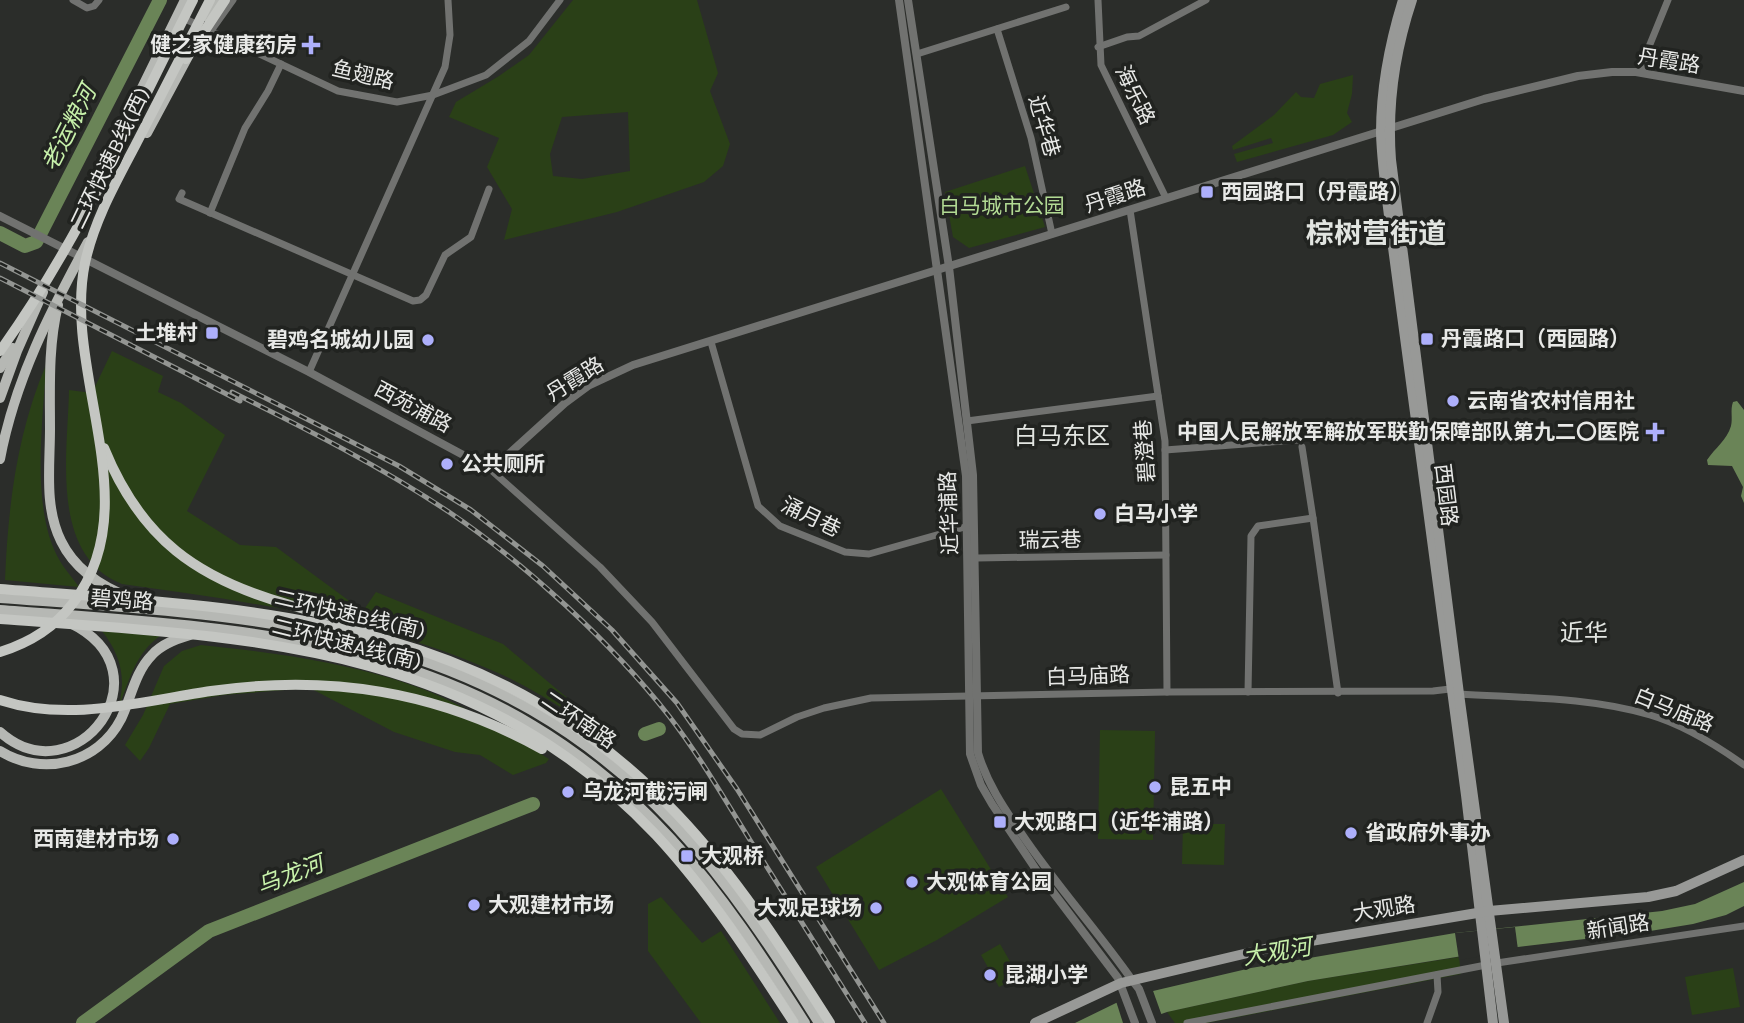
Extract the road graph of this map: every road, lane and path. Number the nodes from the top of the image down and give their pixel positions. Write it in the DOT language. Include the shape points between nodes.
graph roads {
  1 [pos="73,0"];
  2 [pos="99,0"];
  3 [pos="210,0"];
  4 [pos="218,0"];
  5 [pos="225,0"];
  6 [pos="233,0"];
  7 [pos="448,0"];
  8 [pos="560,0"];
  9 [pos="899,0"];
  10 [pos="908,0"];
  11 [pos="1098,0"];
  12 [pos="1206,0"];
  13 [pos="1403,0"];
  14 [pos="1412,0"];
  15 [pos="1668,0"];
  16 [pos="190,2"];
  17 [pos="1066,7"];
  18 [pos="177,15"];
  19 [pos="996,29"];
  20 [pos="207,30"];
  21 [pos="1098,47"];
  22 [pos="916,54"];
  23 [pos="281,64"];
  24 [pos="1642,73"];
  25 [pos="1744,91"];
  26 [pos="161,95"];
  27 [pos="433,95"];
  28 [pos="1385,131"];
  29 [pos="489,189"];
  30 [pos="182,193"];
  31 [pos="1166,198"];
  32 [pos="1130,210"];
  33 [pos="210,213"];
  34 [pos="0,216"];
  35 [pos="1052,234"];
  36 [pos="949,267"];
  37 [pos="938,271"];
  38 [pos="352,276"];
  39 [pos="69,277"];
  40 [pos="35,309"];
  41 [pos="0,339"];
  42 [pos="712,342"];
  43 [pos="0,351"];
  44 [pos="0,368"];
  45 [pos="309,372"];
  46 [pos="1158,396"];
  47 [pos="0,398"];
  48 [pos="967,421"];
  49 [pos="97,425"];
  50 [pos="1303,436"];
  51 [pos="1302,447"];
  52 [pos="1165,450"];
  53 [pos="0,459"];
  54 [pos="491,470"];
  55 [pos="1313,518"];
  56 [pos="972,525"];
  57 [pos="1167,555"];
  58 [pos="977,558"];
  59 [pos="1,595"];
  60 [pos="23,612"];
  61 [pos="1,613"];
  62 [pos="208,615"];
  63 [pos="241,631"];
  64 [pos="0,652"];
  65 [pos="450,660"];
  66 [pos="1167,692"];
  67 [pos="1248,692"];
  68 [pos="1455,692"];
  69 [pos="1338,693"];
  70 [pos="974,697"];
  71 [pos="0,700"];
  72 [pos="734,729"];
  73 [pos="0,732"];
  74 [pos="0,751"];
  75 [pos="1744,765"];
  76 [pos="625,805"];
  77 [pos="1744,860"];
  78 [pos="1485,912"];
  79 [pos="1744,919"];
  80 [pos="1740,926"];
  81 [pos="1491,959"];
  82 [pos="1437,975"];
  83 [pos="1132,980"];
  84 [pos="1121,983"];
  85 [pos="1151,1022"];
  86 [pos="794,1023"];
  87 [pos="805,1023"];
  88 [pos="819,1023"];
  89 [pos="830,1023"];
  90 [pos="1035,1023"];
  91 [pos="1135,1023"];
  92 [pos="1187,1023"];
  93 [pos="1427,1023"];
  94 [pos="1493,1023"];
  95 [pos="1504,1023"];
  1 -- 2 [label="street" via="87,8"];
  3 -- 26 [label="highway, 二环快速B线(西)"];
  4 -- 20 [label="main road"];
  5 -- 26 [label="highway"];
  6 -- 20 [label="street"];
  7 -- 27 [label="street" via="450,35"];
  8 -- 27 [label="street, 鱼翅路" via="529,41 506,62 486,75"];
  9 -- 37 [label="street, 近华浦路"];
  10 -- 22 [label="street, 近华浦路"];
  11 -- 21 [label="street, 海乐路"];
  12 -- 21 [label="street" via="1139,36"];
  13 -- 28 [label="main road, 西园路" via="1387,68"];
  14 -- 28 [label="main road, 西园路" via="1400,38"];
  15 -- 24 [label="street"];
  16 -- 18 [label="main road"];
  16 -- 43 [label="highway" via="66,246"];
  17 -- 19 [label="street"];
  18 -- 20 [label="street, 鱼翅路"];
  18 -- 40 [label="main road"];
  19 -- 22 [label="street"];
  19 -- 35 [label="street, 近华巷" via="1031,138"];
  20 -- 23 [label="street, 鱼翅路"];
  20 -- 39 [label="main road"];
  21 -- 31 [label="street, 海乐路" via="1101,65"];
  22 -- 36 [label="street, 近华浦路"];
  23 -- 27 [label="street, 鱼翅路" via="338,91 366,98 397,102"];
  23 -- 33 [label="street" via="246,128"];
  24 -- 25 [label="street, 丹霞路"];
  24 -- 28 [label="street, 丹霞路" via="1578,76 1484,99"];
  26 -- 49 [label="highway, 二环快速B线(西)" via="102,212 85,260 81,325"];
  27 -- 38 [label="street"];
  28 -- 31 [label="street, 丹霞路"];
  28 -- 68 [label="main road, 西园路"];
  29 -- 38 [label="street" via="471,237 445,255 420,300"];
  30 -- 33 [label="street" via="179,199"];
  31 -- 32 [label="street, 丹霞路"];
  32 -- 35 [label="street, 丹霞路"];
  32 -- 46 [label="street, 碧澄巷"];
  33 -- 38 [label="street"];
  34 -- 45 [label="street, 西苑浦路"];
  35 -- 36 [label="street, 丹霞路"];
  36 -- 37 [label="street, 丹霞路"];
  36 -- 48 [label="street, 近华浦路"];
  37 -- 42 [label="street, 丹霞路"];
  37 -- 56 [label="street, 近华浦路"];
  38 -- 45 [label="street"];
  39 -- 53 [label="main road" via="25,370"];
  39 -- 62 [label="main road" via="56,315 50,361 51,509 60,540 76,564 110,589 151,604"];
  40 -- 41 [label="main road" via="23,324"];
  40 -- 44 [label="main road"];
  40 -- 47 [label="main road"];
  42 -- 54 [label="street, 丹霞路" via="633,366 588,386 542,421"];
  42 -- 56 [label="street, 涌月巷" via="758,506 780,526 845,552 869,554"];
  45 -- 54 [label="street, 西苑浦路"];
  46 -- 48 [label="street"];
  46 -- 52 [label="street, 碧澄巷"];
  48 -- 56 [label="street, 近华浦路"];
  49 -- 64 [label="highway" via="104,518 93,570 58,620 28,642"];
  49 -- 65 [label="highway" via="114,471 137,509 167,544 194,566 248,592 363,625"];
  50 -- 52 [label="street"];
  51 -- 55 [label="street"];
  52 -- 57 [label="street, 碧澄巷"];
  54 -- 72 [label="street, 西苑浦路" via="600,566 669,643"];
  55 -- 67 [label="street" via="1252,530"];
  55 -- 69 [label="street"];
  56 -- 58 [label="street, 近华浦路"];
  56 -- 70 [label="street, 近华浦路"];
  57 -- 58 [label="street, 瑞云巷"];
  57 -- 66 [label="street, 碧澄巷"];
  58 -- 70 [label="street, 近华浦路"];
  59 -- 62 [label="main road, 碧鸡路"];
  59 -- 65 [label="highway, 二环快速B线(南)" via="191,604 280,615 384,638"];
  60 -- 61 [label="main road, 碧鸡路"];
  60 -- 63 [label="main road, 碧鸡路"];
  60 -- 73 [label="main road" via="62,620 90,636 112,666 114,693 100,725 69,747 31,749"];
  61 -- 76 [label="highway, 二环快速A线(南)" via="232,639 376,667 439,688 514,724 575,764"];
  62 -- 88 [label="main road, 二环南路" via="298,627 404,653 487,687 565,732 628,779 690,841 754,925"];
  63 -- 74 [label="main road" via="190,635 159,648 142,669 117,727 83,757 37,765"];
  63 -- 87 [label="main road, 二环南路" via="336,648 421,672 500,707 566,747 631,799 685,855 739,924"];
  65 -- 89 [label="highway, 二环快速B线(南)" via="563,719 651,788 731,877"];
  66 -- 67 [label="street, 白马庙路"];
  66 -- 70 [label="street, 白马庙路"];
  67 -- 69 [label="street, 白马庙路"];
  68 -- 69 [label="street, 白马庙路"];
  68 -- 75 [label="street, 白马庙路" via="1618,707 1688,731"];
  68 -- 78 [label="main road, 西园路"];
  70 -- 72 [label="street, 白马庙路" via="871,698 824,708 760,735"];
  70 -- 83 [label="street, 近华浦路" via="978,753 988,781 1042,865"];
  70 -- 84 [label="street, 近华浦路" via="970,754 981,785 1037,871"];
  71 -- 76 [label="highway" via="70,710 275,685 387,692 435,703 498,727 565,763"];
  76 -- 86 [label="highway, 二环快速A线(南)" via="697,883"];
  77 -- 78 [label="main road, 大观路" via="1676,891 1648,897"];
  78 -- 81 [label="main road" via="1493,929"];
  78 -- 81 [label="main road" via="1481,931"];
  78 -- 83 [label="main road, 大观路" via="1269,948"];
  79 -- 80 [label="street"];
  80 -- 81 [label="street, 新闻路"];
  81 -- 82 [label="street, 新闻路"];
  81 -- 94 [label="main road"];
  81 -- 95 [label="main road"];
  82 -- 92 [label="street, 新闻路"];
  82 -- 93 [label="street" via="1438,992"];
  83 -- 84 [label="main road, 大观路"];
  83 -- 85 [label="street, 近华浦路"];
  84 -- 90 [label="main road, 大观路"];
  84 -- 91 [label="street, 近华浦路"];
}
